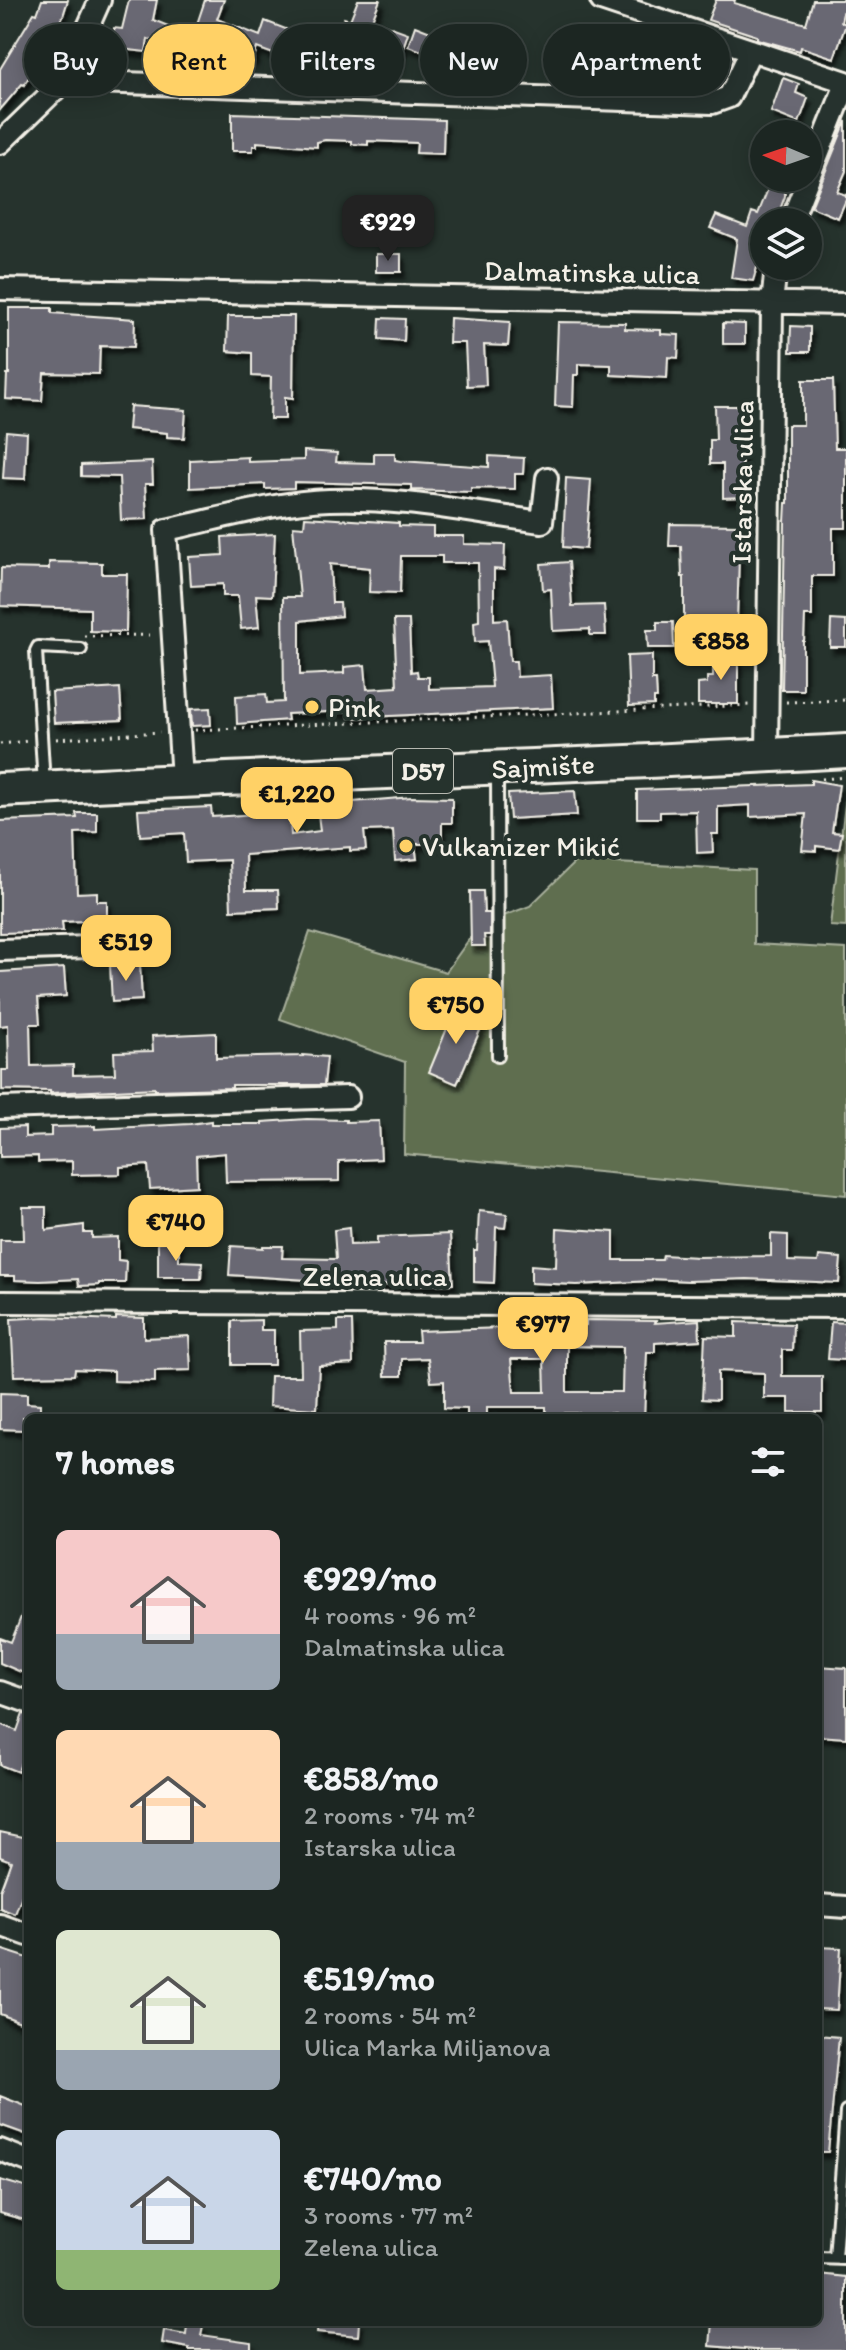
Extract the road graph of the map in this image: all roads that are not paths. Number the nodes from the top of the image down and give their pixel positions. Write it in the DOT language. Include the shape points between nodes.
graph roads {
  1 [pos="100,0"];
  2 [pos="601,0"];
  3 [pos="89,24"];
  4 [pos="751,50"];
  5 [pos="127,83"];
  6 [pos="846,83"];
  7 [pos="49,96"];
  8 [pos="0,143"];
  9 [pos="797,208"];
  10 [pos="775,280"];
  11 [pos="0,289"];
  12 [pos="772,304"];
  13 [pos="846,304"];
  14 [pos="547,478"];
  15 [pos="81,649"];
  16 [pos="846,751"];
  17 [pos="767,756"];
  18 [pos="497,768"];
  19 [pos="182,779"];
  20 [pos="44,787"];
  21 [pos="0,790"];
  22 [pos="119,946"];
  23 [pos="0,950"];
  24 [pos="498,1056"];
  25 [pos="348,1097"];
  26 [pos="0,1108"];
  27 [pos="0,1302"];
  28 [pos="846,1307"];
  29 [pos="0,1692"];
  30 [pos="24,1701"];
  31 [pos="822,1905"];
  32 [pos="846,1907"];
  33 [pos="0,1925"];
  34 [pos="24,1934"];
  35 [pos="846,2112"];
  36 [pos="0,2150"];
  37 [pos="24,2159"];
  38 [pos="840,2258"];
  1 -- 3 [label="street"];
  2 -- 4 [label="street"];
  4 -- 5 [label="street" via="729,97 712,103"];
  4 -- 6 [label="street"];
  6 -- 9 [label="street"];
  7 -- 8 [label="street"];
  10 -- 12 [label="street, Istarska ulica"];
  11 -- 12 [label="street, Dalmatinska ulica"];
  12 -- 13 [label="street, Dalmatinska ulica"];
  12 -- 17 [label="street, Istarska ulica"];
  14 -- 19 [label="street" via="542,522 385,501 327,500 166,530"];
  15 -- 20 [label="lane" via="36,651"];
  16 -- 17 [label="main road, Sajmište / D57"];
  17 -- 18 [label="main road, Sajmište / D57"];
  18 -- 19 [label="main road, Sajmište / D57"];
  18 -- 24 [label="lane"];
  19 -- 20 [label="main road, Sajmište / D57"];
  20 -- 21 [label="main road, Sajmište / D57"];
  22 -- 23 [label="street"];
  25 -- 26 [label="street"];
  27 -- 28 [label="street, Zelena ulica"];
  29 -- 30 [label="street"];
  31 -- 32 [label="street"];
  33 -- 34 [label="street"];
  35 -- 38 [label="lane"];
  36 -- 37 [label="street"];
}
